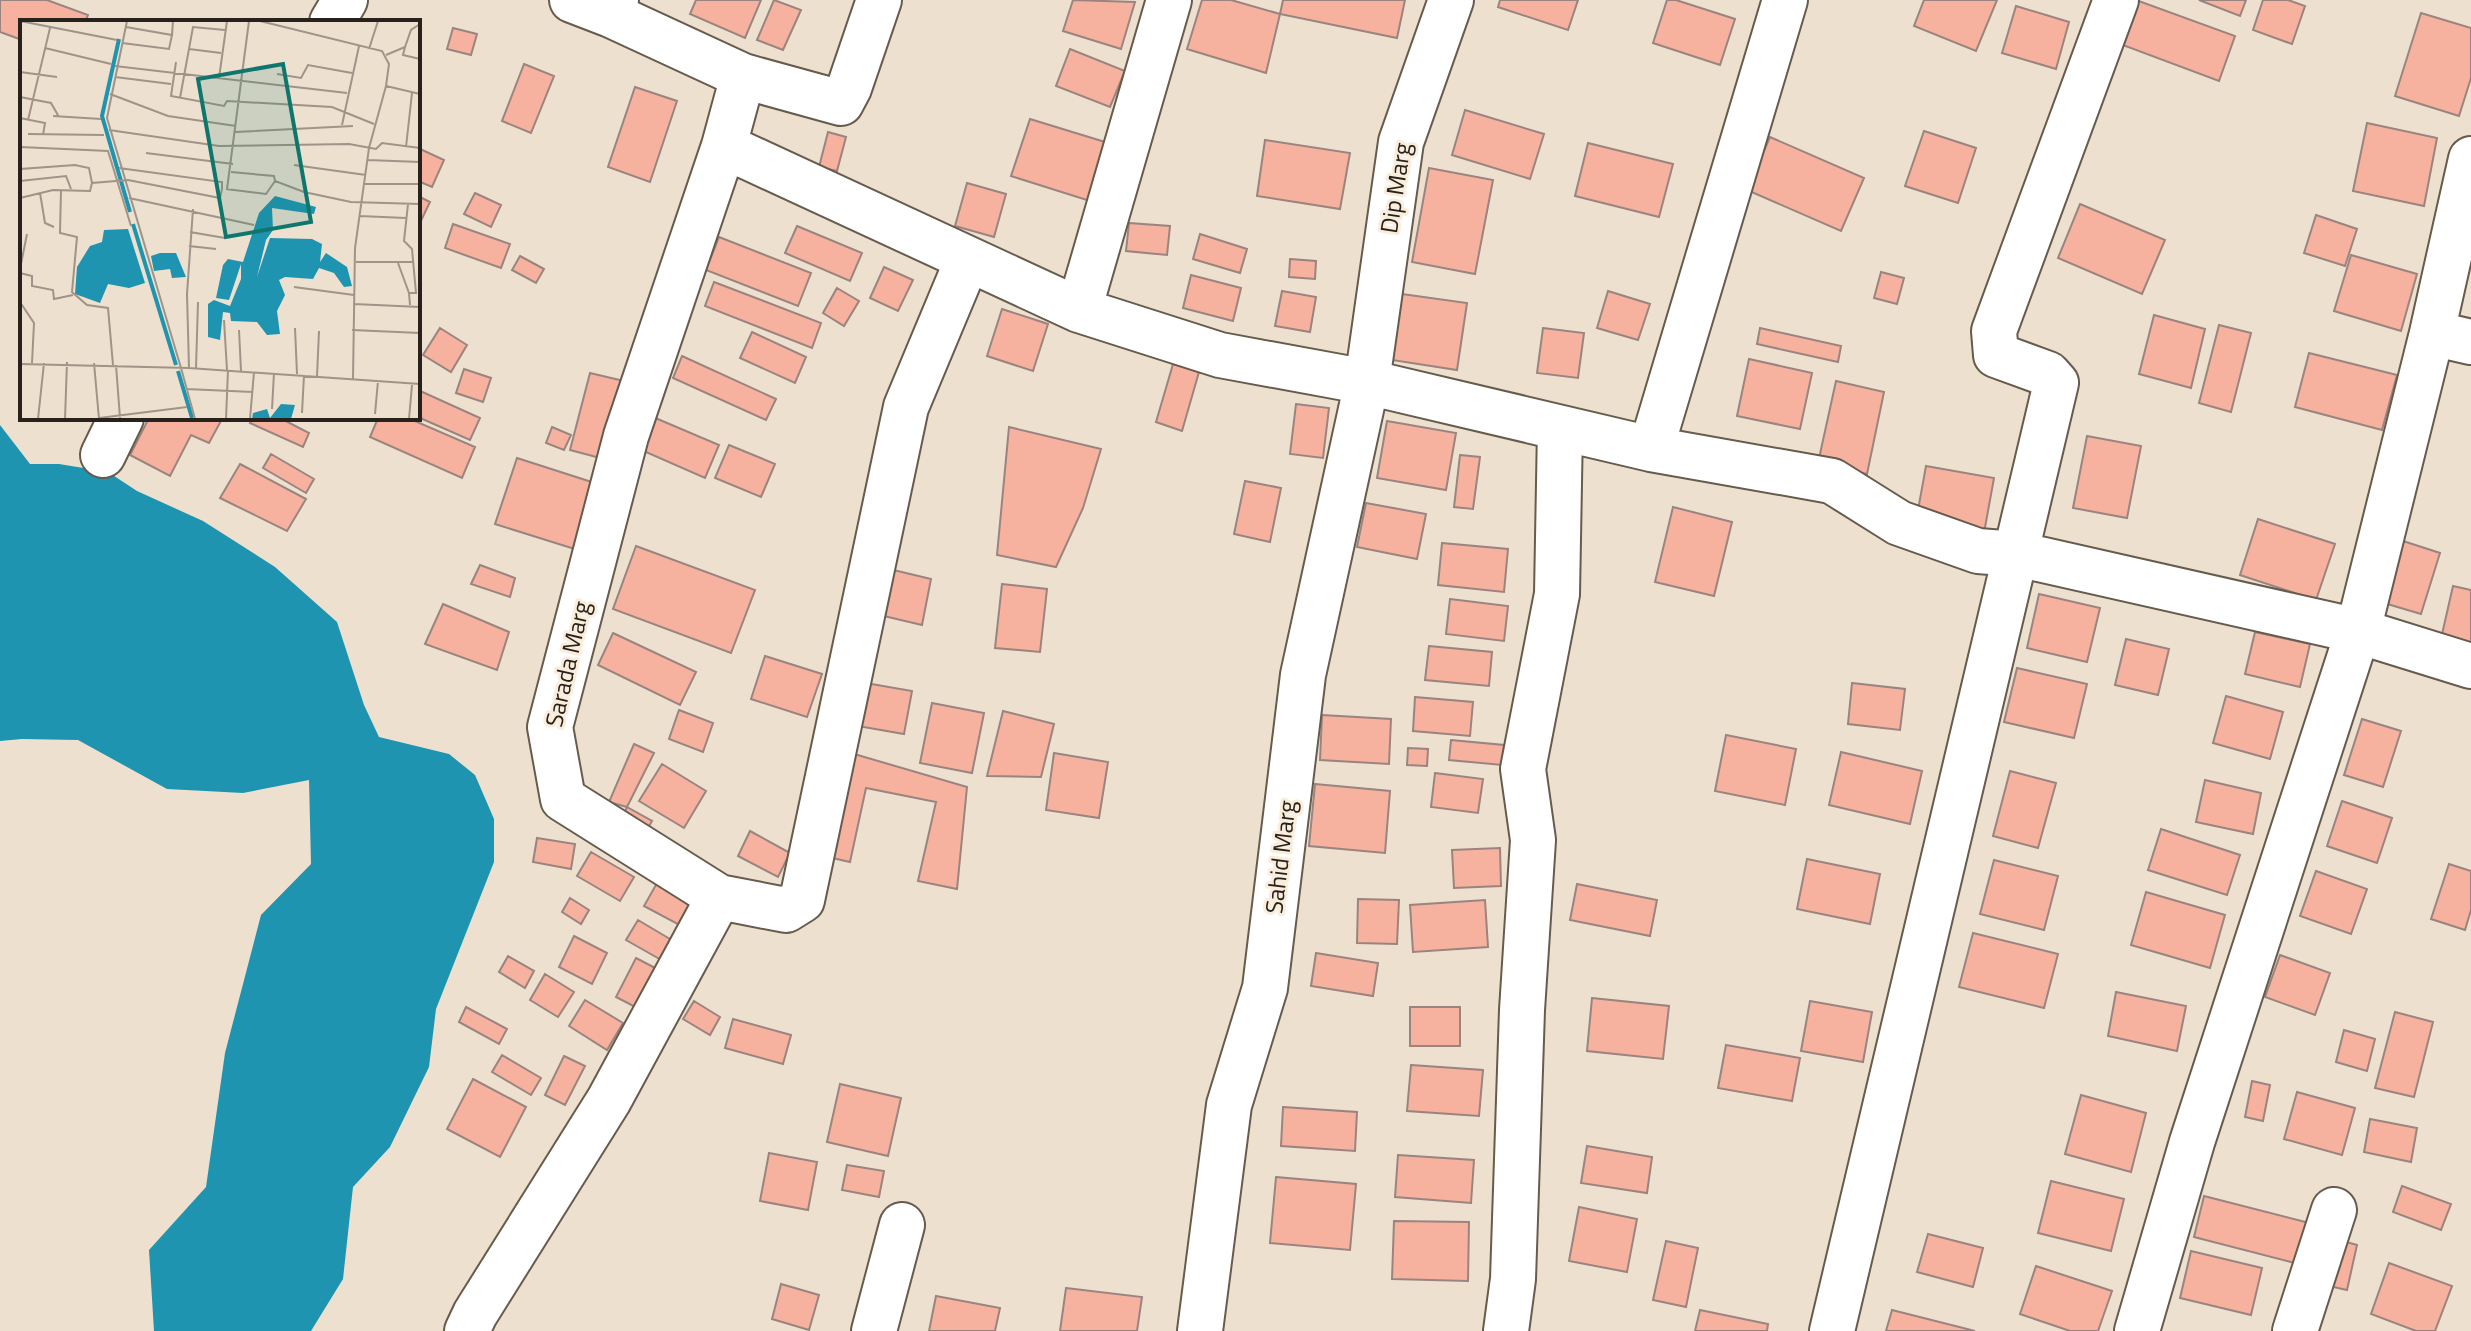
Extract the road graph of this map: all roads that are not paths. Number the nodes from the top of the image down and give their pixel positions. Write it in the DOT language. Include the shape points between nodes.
graph roads {
  1 [pos="345,0"];
  2 [pos="879,0"];
  3 [pos="1169,0"];
  4 [pos="1451,0"];
  5 [pos="1785,0"];
  6 [pos="2116,0"];
  7 [pos="600,5"];
  8 [pos="333,20"];
  9 [pos="743,76"];
  10 [pos="724,146"];
  11 [pos="2471,159"];
  12 [pos="967,261"];
  13 [pos="1079,310"];
  14 [pos="2452,337"];
  15 [pos="1367,382"];
  16 [pos="1560,428"];
  17 [pos="1651,449"];
  18 [pos="2017,554"];
  19 [pos="2358,631"];
  20 [pos="2471,666"];
  21 [pos="719,897"];
  22 [pos="2334,1210"];
  23 [pos="902,1225"];
  24 [pos="467,1331"];
  25 [pos="874,1331"];
  26 [pos="1200,1331"];
  27 [pos="1506,1331"];
  28 [pos="1832,1331"];
  29 [pos="2137,1331"];
  30 [pos="2295,1331"];
  1 -- 8 [label="street"];
  2 -- 9 [label="street" via="841,103"];
  3 -- 13 [label="street"];
  4 -- 15 [label="street, Dip Marg" via="1401,142"];
  5 -- 17 [label="street"];
  6 -- 18 [label="street" via="1994,331 1996,355 2048,374 2056,383"];
  7 -- 9 [label="street"];
  9 -- 10 [label="street, Sarada Marg"];
  10 -- 12 [label="street"];
  10 -- 21 [label="street, Sarada Marg" via="626,436 550,727 563,799"];
  11 -- 14 [label="street"];
  12 -- 13 [label="street"];
  12 -- 21 [label="street" via="906,407 802,900 786,910"];
  13 -- 15 [label="street" via="1220,355"];
  14 -- 19 [label="street"];
  15 -- 16 [label="street"];
  15 -- 26 [label="street, Sahid Marg" via="1303,675 1265,988 1229,1105"];
  16 -- 17 [label="street"];
  16 -- 27 [label="street" via="1557,594 1523,769 1533,840 1513,1279"];
  17 -- 18 [label="street" via="1832,481 1899,523 1978,551"];
  18 -- 19 [label="street"];
  18 -- 28 [label="street"];
  19 -- 20 [label="street"];
  19 -- 29 [label="street" via="2192,1142"];
  21 -- 24 [label="street" via="609,1100"];
  22 -- 30 [label="street"];
  23 -- 25 [label="street"];
}
